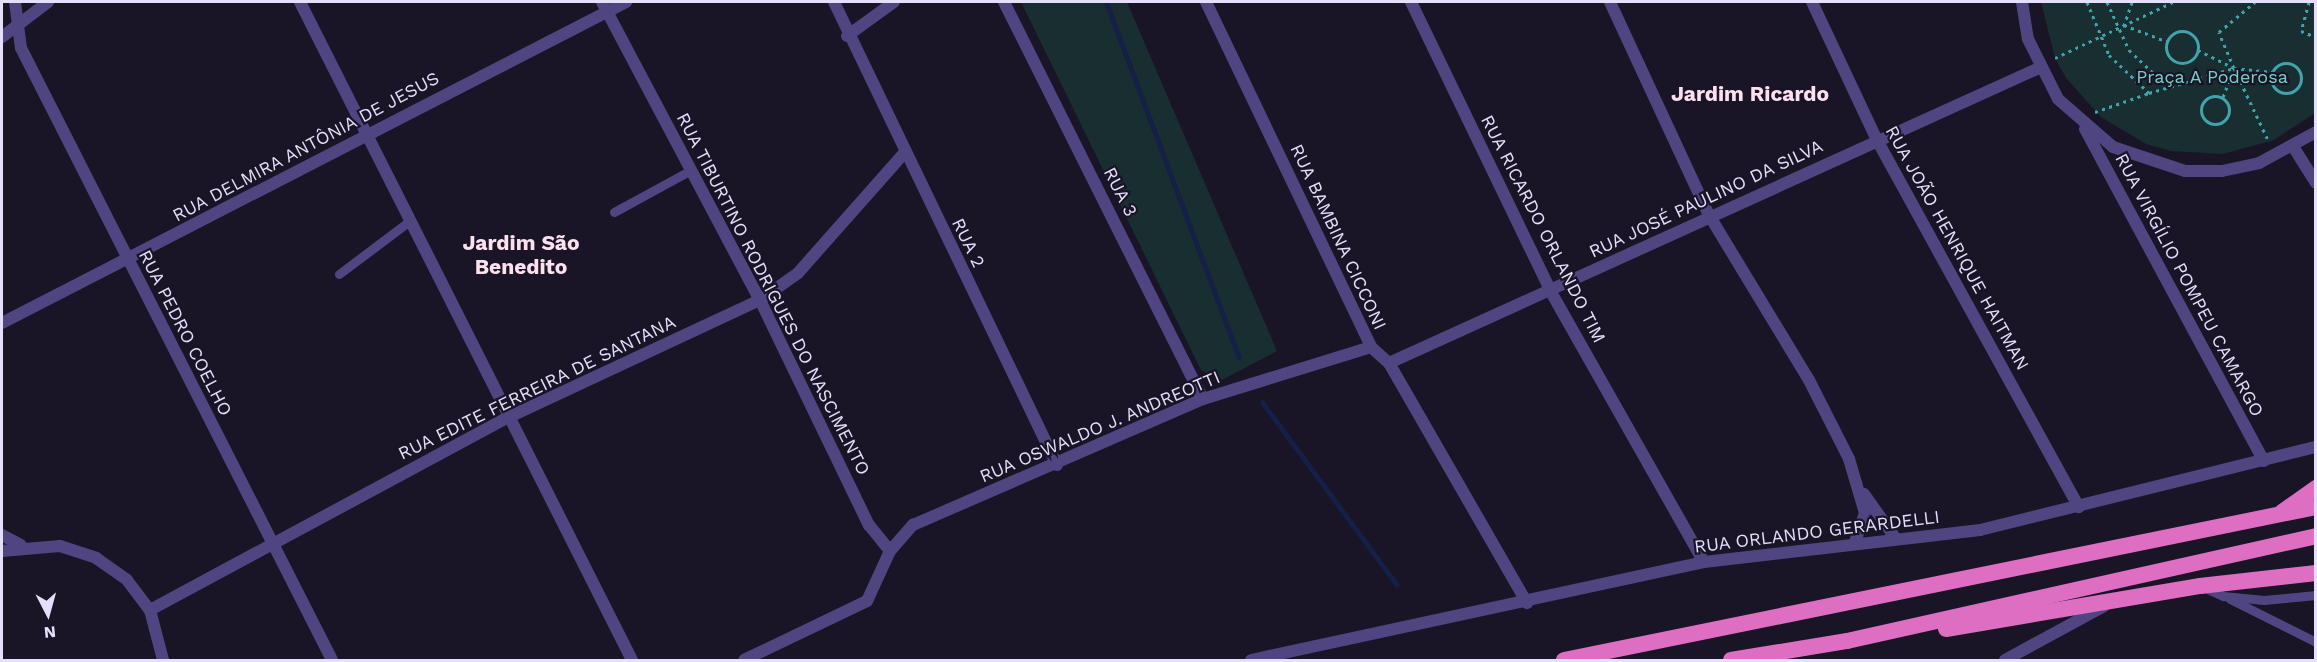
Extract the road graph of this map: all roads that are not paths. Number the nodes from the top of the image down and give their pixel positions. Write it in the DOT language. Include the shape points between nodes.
graph roads {
  1 [pos="15,2"];
  2 [pos="48,2"];
  3 [pos="300,2"];
  4 [pos="626,2"];
  5 [pos="834,2"];
  6 [pos="894,2"];
  7 [pos="1004,2"];
  8 [pos="1206,2"];
  9 [pos="1411,2"];
  10 [pos="1610,2"];
  11 [pos="1812,2"];
  12 [pos="2021,4"];
  13 [pos="605,6"];
  14 [pos="22,19"];
  15 [pos="847,36"];
  16 [pos="2,37"];
  17 [pos="2039,68"];
  18 [pos="2083,126"];
  19 [pos="2316,132"];
  20 [pos="369,134"];
  21 [pos="1877,140"];
  22 [pos="2294,148"];
  23 [pos="904,153"];
  24 [pos="691,170"];
  25 [pos="2316,183"];
  26 [pos="614,212"];
  27 [pos="1708,215"];
  28 [pos="411,220"];
  29 [pos="128,261"];
  30 [pos="339,274"];
  31 [pos="1551,292"];
  32 [pos="760,300"];
  33 [pos="2,323"];
  34 [pos="1371,347"];
  35 [pos="1389,363"];
  36 [pos="1203,399"];
  37 [pos="509,417"];
  38 [pos="2316,447"];
  39 [pos="2264,460"];
  40 [pos="1057,465"];
  41 [pos="2316,488"];
  42 [pos="1862,490"];
  43 [pos="2079,507"];
  44 [pos="2316,507"];
  45 [pos="2277,516"];
  46 [pos="2,535"];
  47 [pos="2316,536"];
  48 [pos="1896,539"];
  49 [pos="1855,542"];
  50 [pos="272,543"];
  51 [pos="21,545"];
  52 [pos="2,551"];
  53 [pos="890,551"];
  54 [pos="1704,562"];
  55 [pos="2316,573"];
  56 [pos="2200,586"];
  57 [pos="2316,595"];
  58 [pos="2223,596"];
  59 [pos="1527,603"];
  60 [pos="2108,603"];
  61 [pos="150,610"];
  62 [pos="1847,641"];
  63 [pos="2316,642"];
  64 [pos="163,660"];
  65 [pos="332,660"];
  66 [pos="632,660"];
  67 [pos="744,660"];
  68 [pos="1251,660"];
  69 [pos="1564,660"];
  70 [pos="1731,660"];
  71 [pos="2006,660"];
  1 -- 14 [label="street"];
  2 -- 14 [label="street"];
  3 -- 20 [label="street"];
  4 -- 13 [label="street, RUA DELMIRA ANTÔNIA DE JESUS"];
  5 -- 15 [label="street, RUA 2"];
  6 -- 15 [label="street"];
  7 -- 36 [label="street, RUA 3"];
  8 -- 34 [label="street, RUA BAMBINA CICCONI"];
  9 -- 31 [label="street, RUA RICARDO ORLANDO TIM"];
  10 -- 27 [label="street"];
  11 -- 21 [label="street, RUA JOÃO HENRIQUE HAITMAN"];
  12 -- 17 [label="street"];
  13 -- 20 [label="street, RUA DELMIRA ANTÔNIA DE JESUS"];
  13 -- 24 [label="street, RUA TIBURTINO RODRIGUES DO NASCIMENTO"];
  14 -- 16 [label="street"];
  14 -- 29 [label="street, RUA PEDRO COELHO" via="21,48"];
  15 -- 23 [label="street, RUA 2"];
  17 -- 18 [label="street"];
  17 -- 21 [label="street, RUA JOSÉ PAULINO DA SILVA"];
  18 -- 22 [label="street" via="2139,159 2185,171 2241,167"];
  18 -- 39 [label="street, RUA VIRGÍLIO POMPEU CAMARGO"];
  19 -- 22 [label="street"];
  20 -- 28 [label="street"];
  20 -- 29 [label="street, RUA DELMIRA ANTÔNIA DE JESUS"];
  21 -- 27 [label="street, RUA JOSÉ PAULINO DA SILVA"];
  21 -- 43 [label="street, RUA JOÃO HENRIQUE HAITMAN"];
  22 -- 25 [label="street"];
  23 -- 32 [label="street, RUA EDITE FERREIRA DE SANTANA" via="798,273"];
  23 -- 40 [label="street, RUA 2"];
  24 -- 26 [label="lane"];
  24 -- 32 [label="street, RUA TIBURTINO RODRIGUES DO NASCIMENTO"];
  27 -- 31 [label="street, RUA JOSÉ PAULINO DA SILVA"];
  27 -- 42 [label="street" via="1809,380"];
  28 -- 30 [label="lane"];
  28 -- 37 [label="street"];
  29 -- 33 [label="street, RUA DELMIRA ANTÔNIA DE JESUS"];
  29 -- 50 [label="street, RUA PEDRO COELHO"];
  31 -- 35 [label="street, RUA JOSÉ PAULINO DA SILVA"];
  31 -- 54 [label="street, RUA RICARDO ORLANDO TIM"];
  32 -- 37 [label="street, RUA EDITE FERREIRA DE SANTANA"];
  32 -- 53 [label="street, RUA TIBURTINO RODRIGUES DO NASCIMENTO" via="869,525"];
  34 -- 35 [label="street, RUA BAMBINA CICCONI"];
  34 -- 36 [label="street, RUA OSWALDO J. ANDREOTTI"];
  35 -- 59 [label="street, RUA BAMBINA CICCONI"];
  36 -- 40 [label="street, RUA OSWALDO J. ANDREOTTI"];
  37 -- 50 [label="street, RUA EDITE FERREIRA DE SANTANA"];
  37 -- 66 [label="street"];
  38 -- 39 [label="street, RUA ORLANDO GERARDELLI"];
  39 -- 43 [label="street, RUA ORLANDO GERARDELLI"];
  40 -- 53 [label="street, RUA OSWALDO J. ANDREOTTI" via="914,525"];
  41 -- 45 [label="highway"];
  42 -- 48 [label="street"];
  42 -- 49 [label="street" via="1865,513"];
  43 -- 48 [label="street, RUA ORLANDO GERARDELLI" via="1980,530"];
  44 -- 45 [label="highway"];
  45 -- 69 [label="highway"];
  46 -- 51 [label="street"];
  47 -- 62 [label="highway"];
  48 -- 49 [label="street, RUA ORLANDO GERARDELLI"];
  49 -- 54 [label="street, RUA ORLANDO GERARDELLI"];
  50 -- 61 [label="street, RUA EDITE FERREIRA DE SANTANA"];
  50 -- 65 [label="street, RUA PEDRO COELHO"];
  51 -- 52 [label="street"];
  51 -- 61 [label="street" via="60,546 96,558 127,580"];
  53 -- 67 [label="street" via="867,601"];
  54 -- 59 [label="street, RUA ORLANDO GERARDELLI"];
  55 -- 56 [label="highway"];
  56 -- 58 [label="lane"];
  56 -- 60 [label="highway"];
  57 -- 58 [label="lane" via="2264,600"];
  58 -- 63 [label="lane"];
  59 -- 68 [label="street, RUA ORLANDO GERARDELLI"];
  60 -- 62 [label="highway" via="2018,621"];
  60 -- 71 [label="street"];
  61 -- 64 [label="street"];
  62 -- 70 [label="highway"];
}
